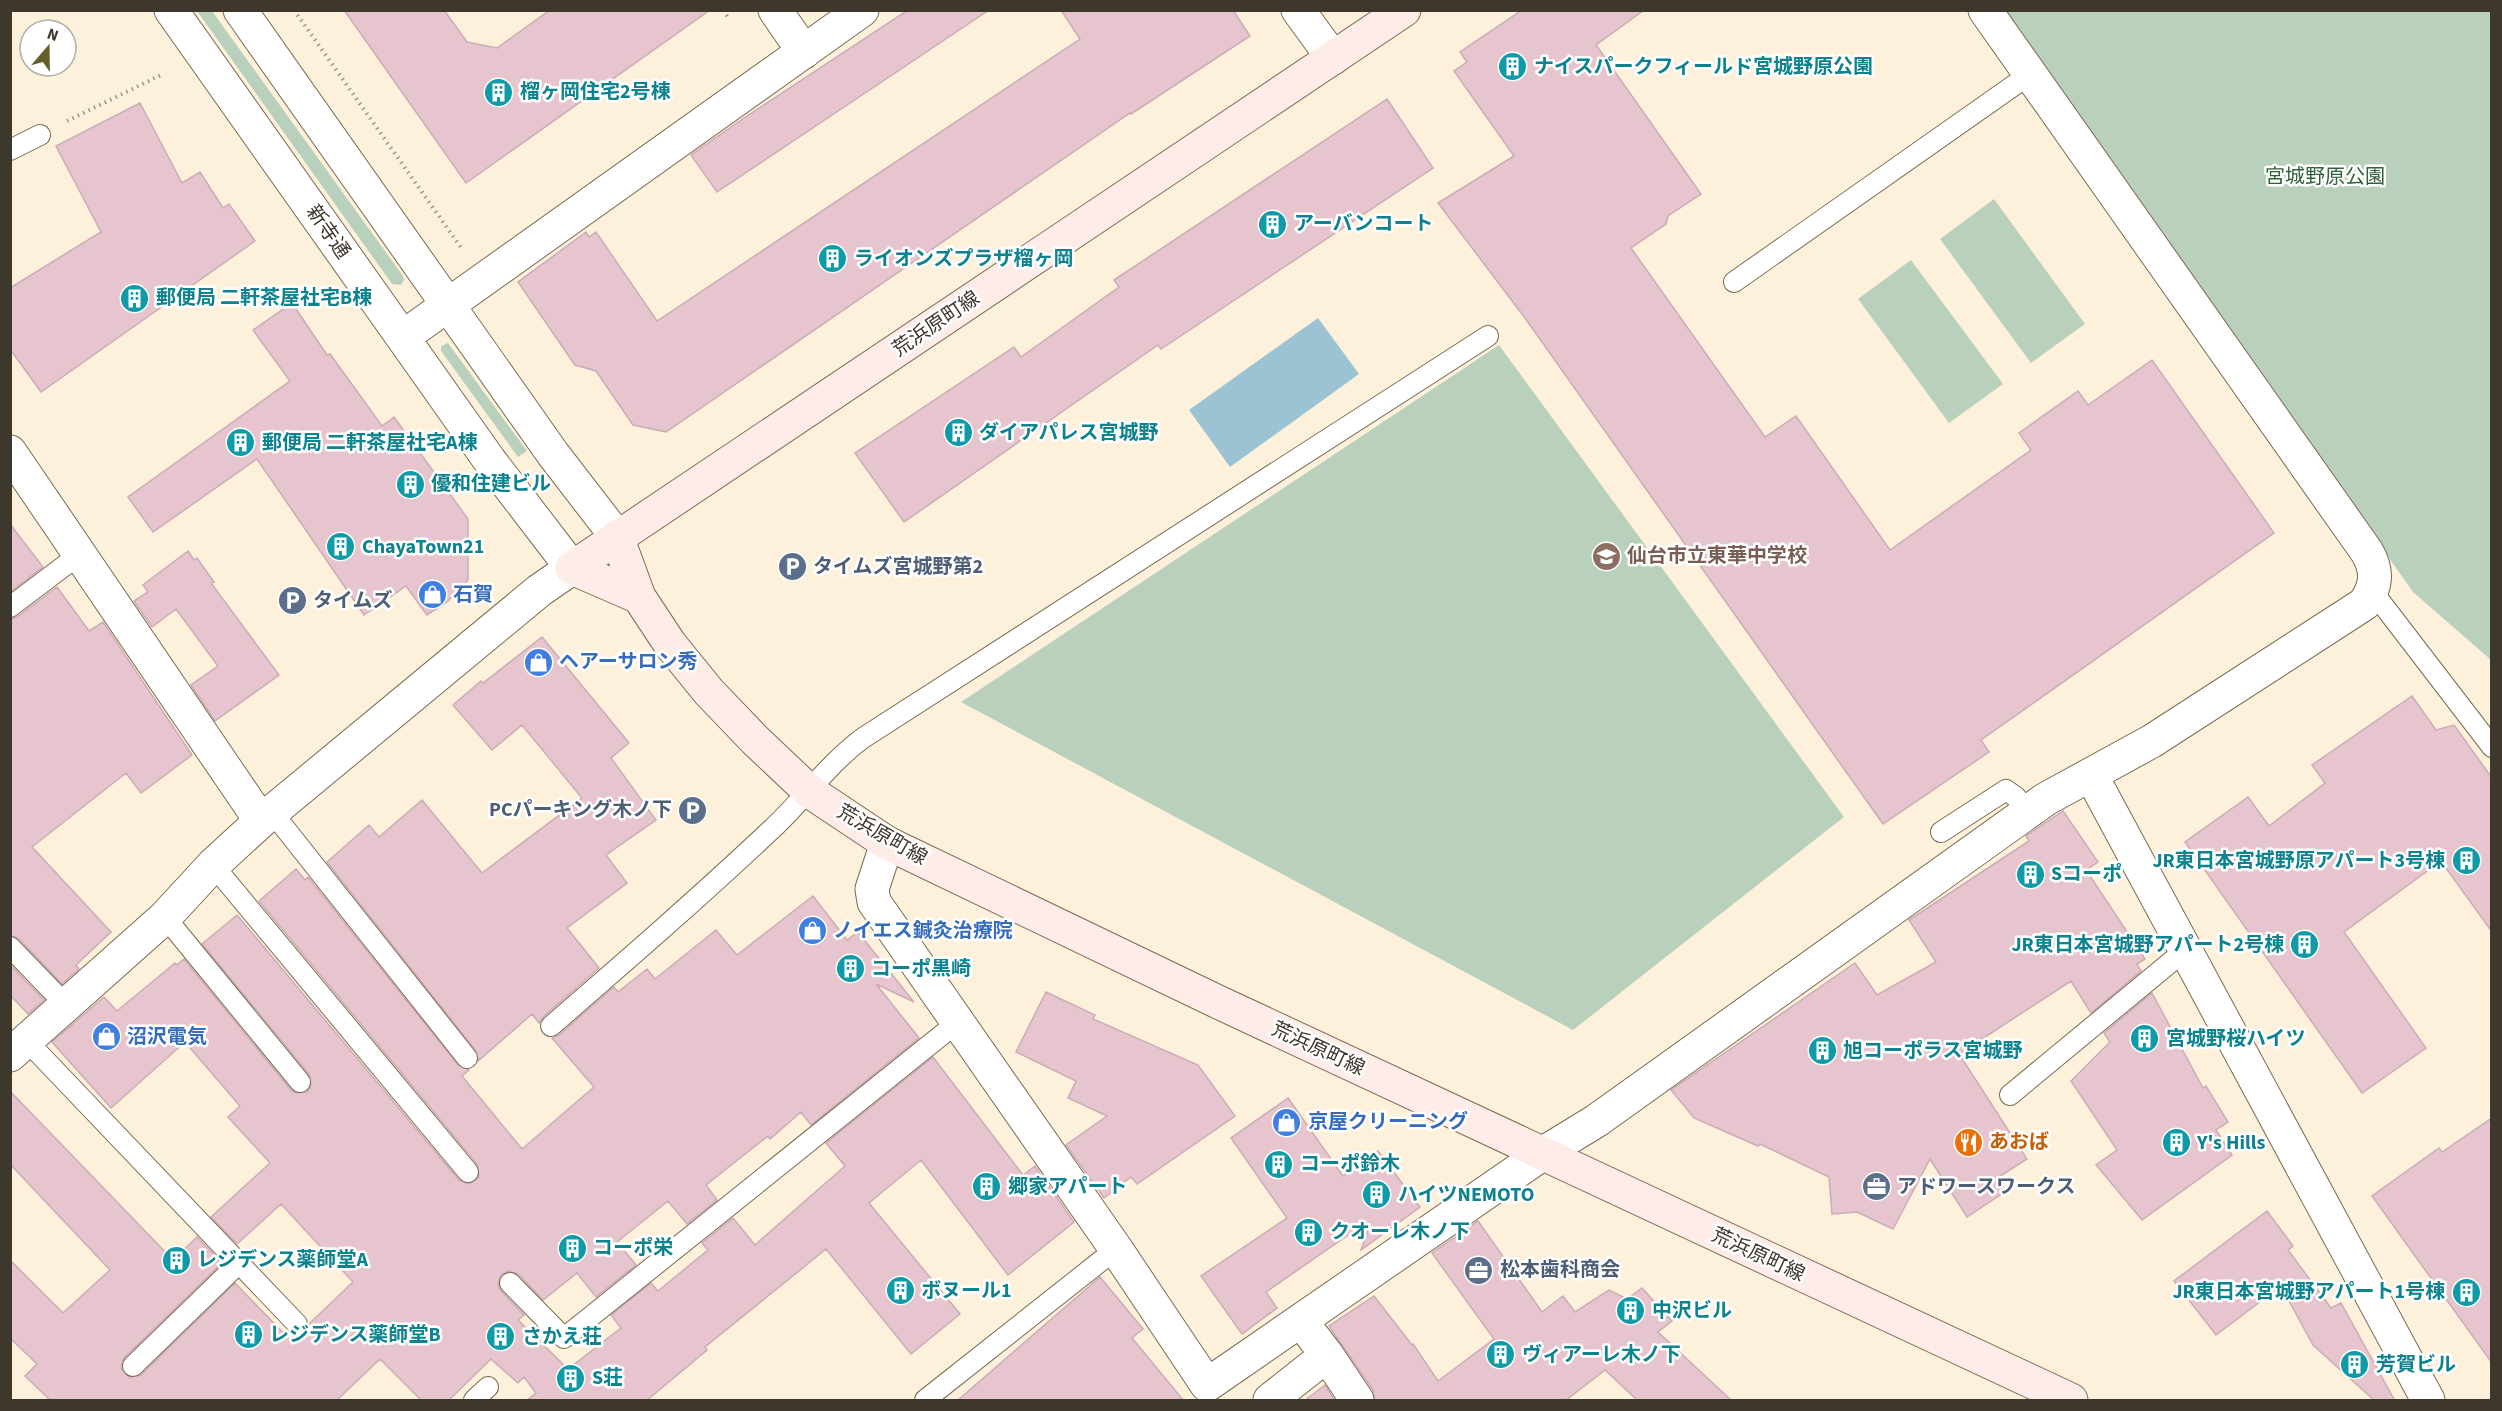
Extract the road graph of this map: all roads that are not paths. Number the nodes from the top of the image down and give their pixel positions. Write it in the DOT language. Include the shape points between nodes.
graph roads {
  1 [pos="171,10"];
  2 [pos="240,10"];
  3 [pos="775,10"];
  4 [pos="862,10"];
  5 [pos="1298,10"];
  6 [pos="1404,10"];
  7 [pos="1985,10"];
  8 [pos="804,52"];
  9 [pos="1333,58"];
  10 [pos="2031,74"];
  11 [pos="40,135"];
  12 [pos="10,150"];
  13 [pos="1734,282"];
  14 [pos="450,304"];
  15 [pos="1488,336"];
  16 [pos="403,338"];
  17 [pos="10,452"];
  18 [pos="617,537"];
  19 [pos="80,554"];
  20 [pos="572,568"];
  21 [pos="2373,592"];
  22 [pos="639,597"];
  23 [pos="10,607"];
  24 [pos="2492,747"];
  25 [pos="2091,775"];
  26 [pos="809,791"];
  27 [pos="2027,813"];
  28 [pos="267,817"];
  29 [pos="1941,832"];
  30 [pos="887,843"];
  31 [pos="213,865"];
  32 [pos="165,917"];
  33 [pos="10,947"];
  34 [pos="2186,953"];
  35 [pos="66,1005"];
  36 [pos="958,1022"];
  37 [pos="551,1026"];
  38 [pos="18,1048"];
  39 [pos="467,1058"];
  40 [pos="300,1082"];
  41 [pos="2010,1095"];
  42 [pos="1542,1154"];
  43 [pos="468,1172"];
  44 [pos="1116,1249"];
  45 [pos="239,1263"];
  46 [pos="510,1283"];
  47 [pos="1302,1321"];
  48 [pos="297,1324"];
  49 [pos="1328,1355"];
  50 [pos="133,1366"];
  51 [pos="1213,1393"];
  52 [pos="925,1401"];
  53 [pos="1270,1401"];
  54 [pos="1357,1401"];
  55 [pos="2071,1401"];
  56 [pos="2428,1401"];
  1 -- 16 [label="street, 新寺通"];
  2 -- 14 [label="street"];
  3 -- 8 [label="street"];
  4 -- 8 [label="street"];
  5 -- 9 [label="street"];
  6 -- 9 [label="main road, 荒浜原町線"];
  7 -- 10 [label="street"];
  8 -- 14 [label="street"];
  9 -- 18 [label="main road, 荒浜原町線"];
  10 -- 13 [label="lane"];
  10 -- 21 [label="street" via="2367,552 2376,577"];
  11 -- 12 [label="lane"];
  14 -- 16 [label="street"];
  14 -- 18 [label="street" via="553,454"];
  15 -- 26 [label="lane" via="863,738 847,749"];
  16 -- 20 [label="street, 新寺通"];
  17 -- 19 [label="street"];
  18 -- 20 [label="main road, 荒浜原町線"];
  18 -- 22 [label="main road, 荒浜原町線"];
  19 -- 23 [label="lane"];
  19 -- 28 [label="street"];
  20 -- 22 [label="main road"];
  20 -- 28 [label="street" via="540,590"];
  21 -- 24 [label="lane"];
  21 -- 25 [label="street" via="2364,604 2152,741"];
  22 -- 26 [label="main road, 荒浜原町線" via="709,692"];
  25 -- 27 [label="street"];
  25 -- 34 [label="street"];
  26 -- 30 [label="main road, 荒浜原町線"];
  26 -- 37 [label="lane" via="676,918"];
  27 -- 29 [label="lane" via="2006,790"];
  27 -- 42 [label="street" via="1596,1121"];
  28 -- 31 [label="street"];
  28 -- 39 [label="lane"];
  30 -- 36 [label="street" via="872,890 874,902"];
  30 -- 42 [label="main road, 荒浜原町線"];
  31 -- 32 [label="street"];
  31 -- 43 [label="lane"];
  32 -- 35 [label="street"];
  32 -- 40 [label="lane"];
  33 -- 35 [label="lane"];
  34 -- 41 [label="lane"];
  34 -- 56 [label="street"];
  35 -- 38 [label="street"];
  36 -- 44 [label="street"];
  36 -- 46 [label="lane" via="564,1338"];
  38 -- 45 [label="lane"];
  42 -- 47 [label="street"];
  42 -- 55 [label="main road, 荒浜原町線"];
  44 -- 51 [label="street"];
  44 -- 52 [label="lane"];
  45 -- 48 [label="lane"];
  45 -- 50 [label="lane"];
  47 -- 49 [label="street"];
  47 -- 51 [label="street"];
  49 -- 53 [label="street"];
  49 -- 54 [label="street"];
}
